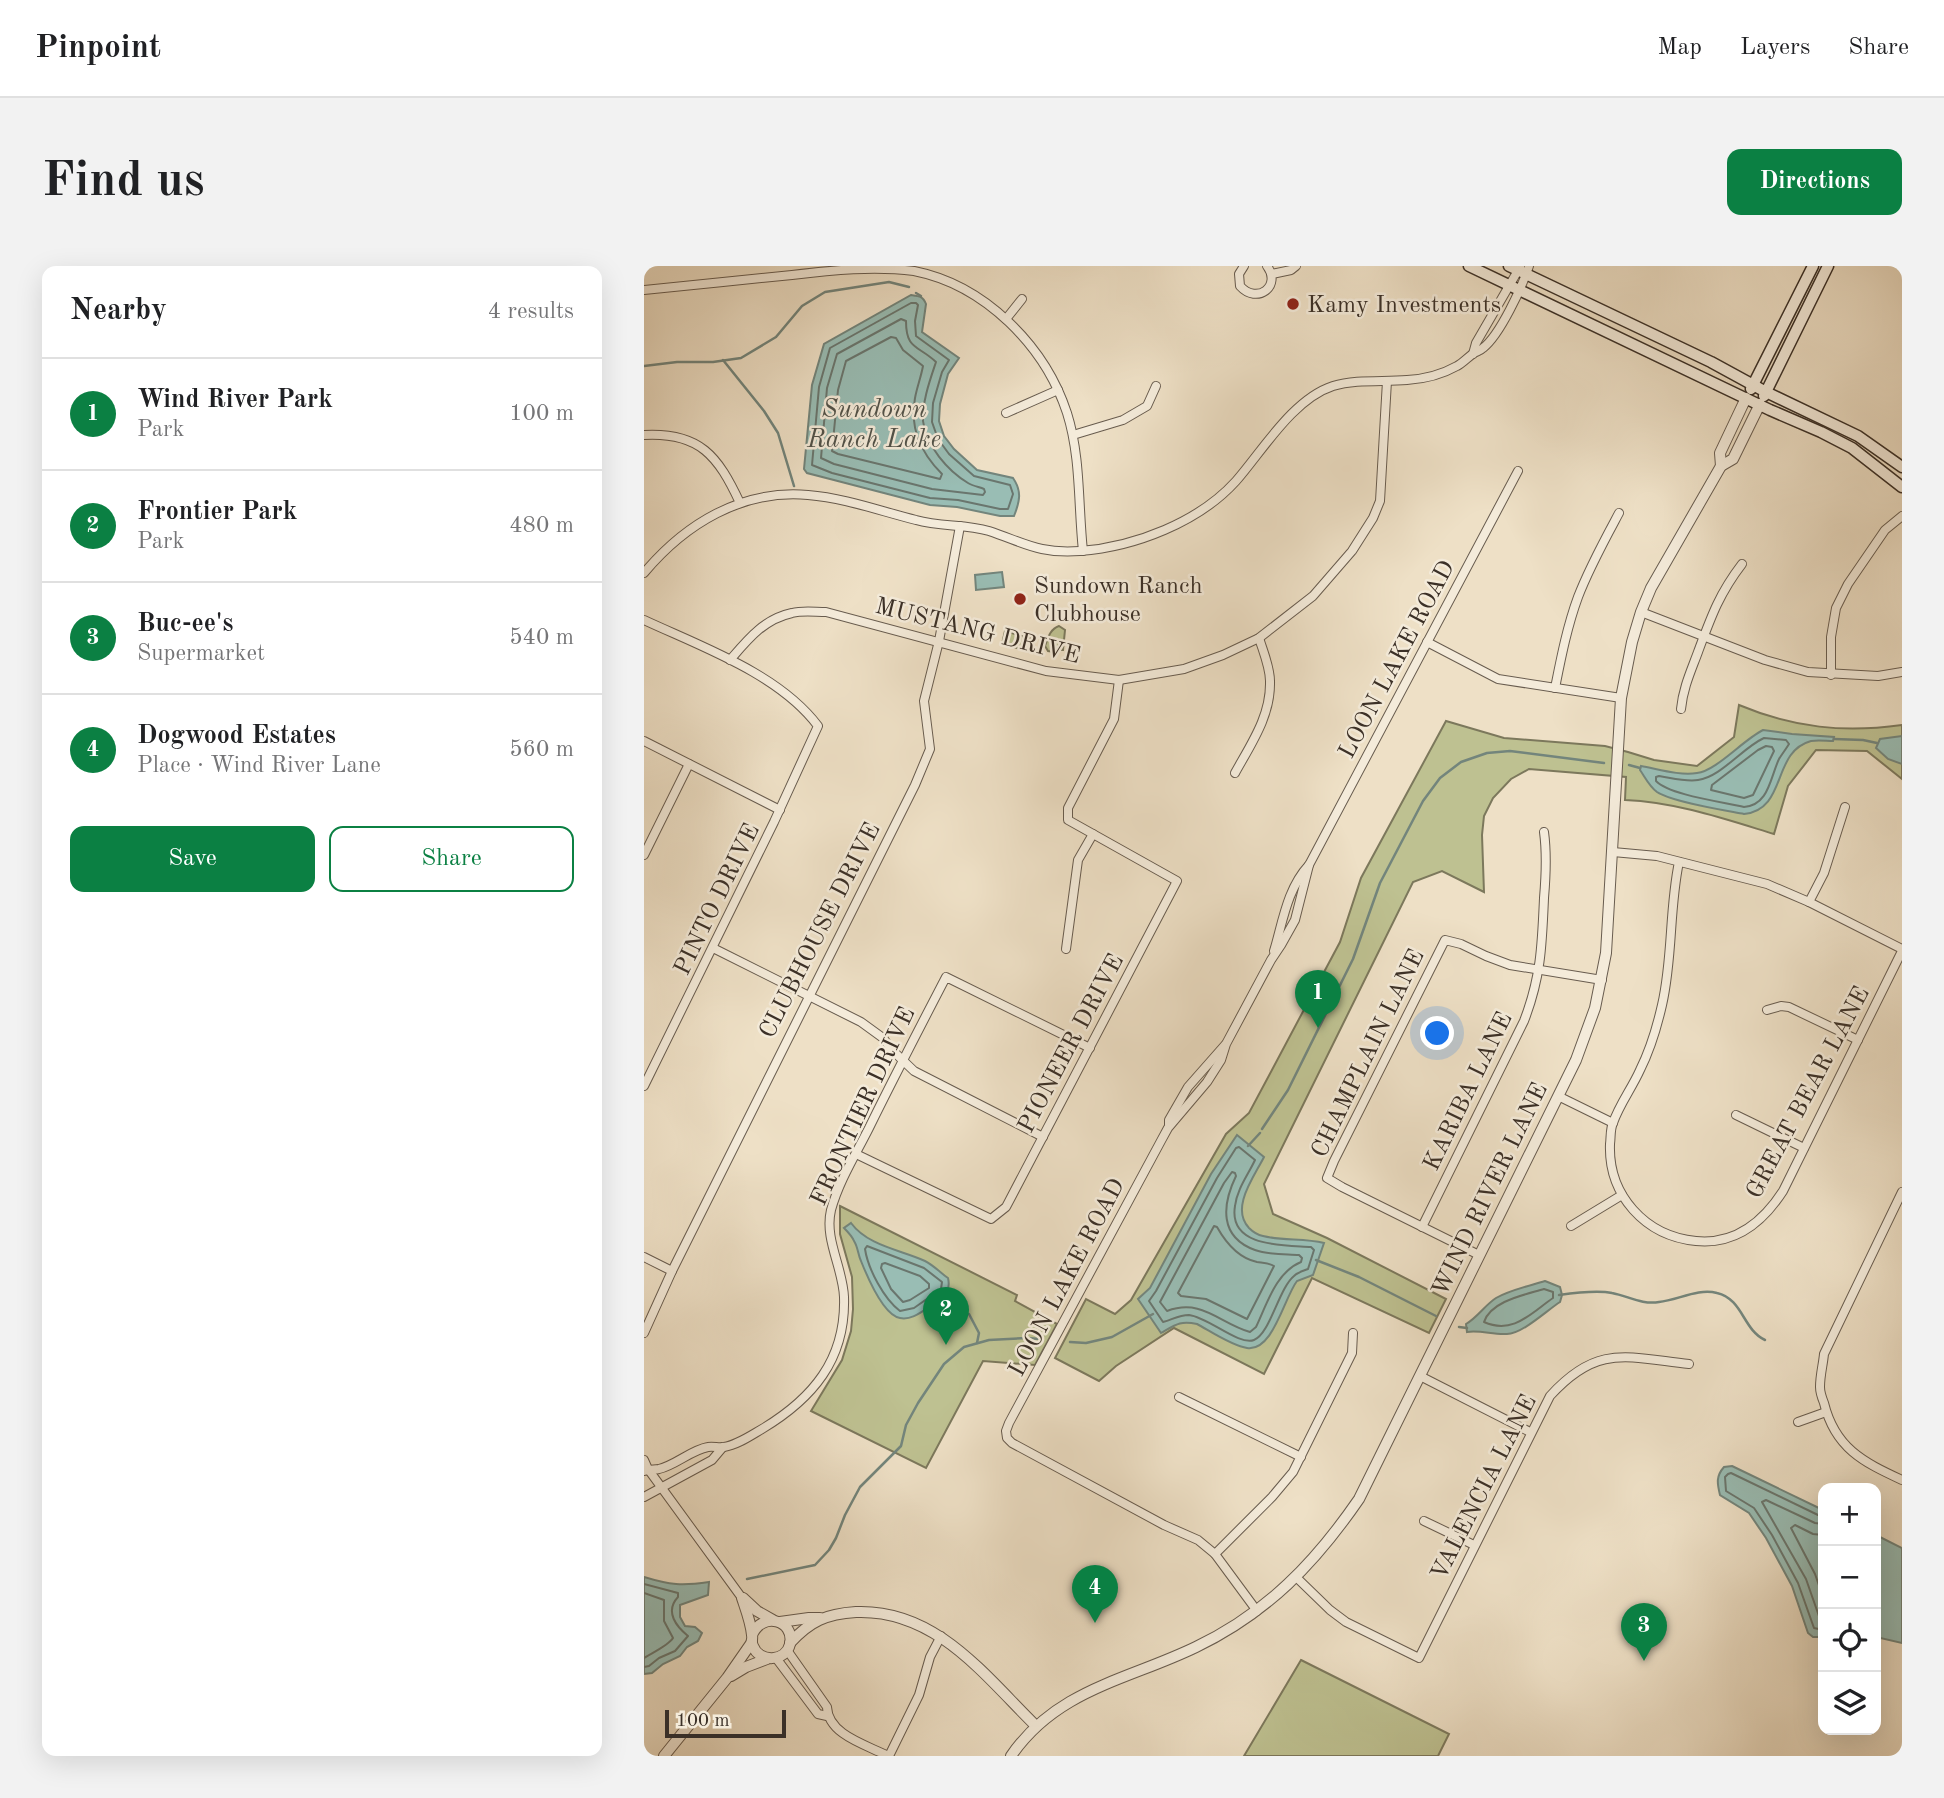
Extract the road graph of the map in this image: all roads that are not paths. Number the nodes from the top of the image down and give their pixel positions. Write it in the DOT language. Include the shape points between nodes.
graph roads {
  1 [pos="1267,266"];
  2 [pos="1296,266"];
  3 [pos="1469,266"];
  4 [pos="1813,266"];
  5 [pos="1828,266"];
  6 [pos="1241,267"];
  7 [pos="1521,268"];
  8 [pos="1272,274"];
  9 [pos="1514,288"];
  10 [pos="644,289"];
  11 [pos="1022,299"];
  12 [pos="1006,318"];
  13 [pos="1387,381"];
  14 [pos="1753,385"];
  15 [pos="1156,386"];
  16 [pos="1058,390"];
  17 [pos="1766,391"];
  18 [pos="1746,398"];
  19 [pos="1760,404"];
  20 [pos="1006,413"];
  21 [pos="644,435"];
  22 [pos="1073,435"];
  23 [pos="1721,466"];
  24 [pos="1902,467"];
  25 [pos="1518,471"];
  26 [pos="1902,487"];
  27 [pos="740,503"];
  28 [pos="1619,513"];
  29 [pos="1902,516"];
  30 [pos="960,526"];
  31 [pos="1083,551"];
  32 [pos="1742,564"];
  33 [pos="644,573"];
  34 [pos="1641,612"];
  35 [pos="644,620"];
  36 [pos="1704,637"];
  37 [pos="1259,638"];
  38 [pos="939,641"];
  39 [pos="1427,642"];
  40 [pos="730,660"];
  41 [pos="1902,672"];
  42 [pos="1831,675"];
  43 [pos="1119,680"];
  44 [pos="1555,688"];
  45 [pos="1621,698"];
  46 [pos="1681,709"];
  47 [pos="644,741"];
  48 [pos="689,764"];
  49 [pos="1235,773"];
  50 [pos="1845,807"];
  51 [pos="780,810"];
  52 [pos="1544,832"];
  53 [pos="1093,834"];
  54 [pos="1613,852"];
  55 [pos="644,855"];
  56 [pos="1679,862"];
  57 [pos="1810,902"];
  58 [pos="713,948"];
  59 [pos="1066,949"];
  60 [pos="1902,950"];
  61 [pos="1539,969"];
  62 [pos="1602,980"];
  63 [pos="810,995"];
  64 [pos="1767,1010"];
  65 [pos="1858,1040"];
  66 [pos="1090,1048"];
  67 [pos="903,1060"];
  68 [pos="644,1086"];
  69 [pos="1558,1096"];
  70 [pos="1736,1115"];
  71 [pos="1613,1123"];
  72 [pos="1043,1137"];
  73 [pos="1804,1148"];
  74 [pos="856,1154"];
  75 [pos="1902,1192"];
  76 [pos="1622,1195"];
  77 [pos="1571,1226"];
  78 [pos="1422,1227"];
  79 [pos="1479,1255"];
  80 [pos="644,1257"];
  81 [pos="672,1271"];
  82 [pos="644,1333"];
  83 [pos="1353,1333"];
  84 [pos="1689,1364"];
  85 [pos="1420,1376"];
  86 [pos="1179,1396"];
  87 [pos="1826,1412"];
  88 [pos="1798,1422"];
  89 [pos="1530,1432"];
  90 [pos="723,1447"];
  91 [pos="1301,1457"];
  92 [pos="644,1460"];
  93 [pos="646,1470"];
  94 [pos="1902,1480"];
  95 [pos="661,1487"];
  96 [pos="644,1497"];
  97 [pos="1424,1521"];
  98 [pos="1474,1545"];
  99 [pos="1215,1553"];
  100 [pos="1296,1577"];
  101 [pos="742,1598"];
  102 [pos="1257,1611"];
  103 [pos="820,1618"];
  104 [pos="777,1621"];
  105 [pos="941,1636"];
  106 [pos="752,1638"];
  107 [pos="789,1646"];
  108 [pos="772,1658"];
  109 [pos="727,1678"];
  110 [pos="827,1716"];
  111 [pos="1036,1726"];
  112 [pos="664,1756"];
  113 [pos="888,1756"];
  114 [pos="1012,1756"];
  1 -- 8 [label="street"];
  2 -- 8 [label="street"];
  3 -- 9 [label="main road"];
  4 -- 14 [label="main road"];
  5 -- 17 [label="main road"];
  6 -- 8 [label="street" via="1240,286 1249,294 1264,293"];
  7 -- 9 [label="street"];
  7 -- 14 [label="main road"];
  9 -- 13 [label="street" via="1473,354 1458,365 1434,376"];
  9 -- 18 [label="main road"];
  10 -- 12 [label="street" via="875,267 938,278"];
  11 -- 12 [label="street"];
  12 -- 16 [label="street" via="1034,348"];
  13 -- 31 [label="street" via="1334,386 1305,401 1228,489 1203,508 1164,531"];
  13 -- 37 [label="street, MUSTANG DRIVE" via="1380,500 1373,518 1313,596"];
  14 -- 17 [label="main road"];
  14 -- 18 [label="main road"];
  15 -- 22 [label="street" via="1147,406 1123,420"];
  16 -- 20 [label="street"];
  16 -- 22 [label="street"];
  17 -- 19 [label="main road"];
  17 -- 24 [label="main road" via="1858,436"];
  18 -- 19 [label="main road"];
  18 -- 23 [label="street, WIND RIVER LANE" via="1720,453"];
  19 -- 23 [label="street, WIND RIVER LANE" via="1733,458"];
  19 -- 26 [label="main road" via="1852,448"];
  21 -- 27 [label="street" via="677,436 699,445 719,464"];
  22 -- 31 [label="street"];
  23 -- 34 [label="street, WIND RIVER LANE"];
  25 -- 39 [label="street, LOON LAKE ROAD"];
  27 -- 30 [label="street" via="763,496 809,495 917,521"];
  27 -- 33 [label="street" via="691,528"];
  28 -- 44 [label="street" via="1577,598"];
  29 -- 42 [label="street" via="1885,530 1836,608"];
  30 -- 31 [label="street" via="1054,552"];
  30 -- 38 [label="street, CLUBHOUSE DRIVE"];
  32 -- 36 [label="street" via="1716,604"];
  34 -- 36 [label="street"];
  34 -- 45 [label="street, WIND RIVER LANE"];
  35 -- 40 [label="street"];
  36 -- 42 [label="street" via="1765,660"];
  36 -- 46 [label="street" via="1682,692"];
  37 -- 43 [label="street, MUSTANG DRIVE" via="1184,669"];
  37 -- 49 [label="street" via="1270,679 1266,712"];
  38 -- 40 [label="street, MUSTANG DRIVE" via="826,612 794,612 766,622"];
  38 -- 43 [label="street, MUSTANG DRIVE" via="1046,671"];
  38 -- 63 [label="street, CLUBHOUSE DRIVE" via="924,701 930,749"];
  39 -- 44 [label="street" via="1498,678"];
  39 -- 99 [label="street, LOON LAKE ROAD" via="1309,865 1295,920 1221,1060 1168,1128 1006,1431 1012,1443"];
  40 -- 51 [label="street, PINTO DRIVE" via="786,694 818,726"];
  41 -- 42 [label="street" via="1878,677"];
  43 -- 53 [label="street" via="1114,719 1068,808 1068,820"];
  44 -- 45 [label="street"];
  45 -- 54 [label="street, WIND RIVER LANE"];
  47 -- 48 [label="street"];
  48 -- 51 [label="street"];
  48 -- 55 [label="street"];
  50 -- 57 [label="street"];
  51 -- 58 [label="street, PINTO DRIVE"];
  52 -- 61 [label="street, KARIBA LANE" via="1547,851"];
  53 -- 59 [label="street" via="1078,860"];
  53 -- 66 [label="street, PIONEER DRIVE" via="1177,881"];
  54 -- 56 [label="street"];
  54 -- 62 [label="street, WIND RIVER LANE"];
  56 -- 57 [label="street" via="1767,884"];
  56 -- 71 [label="street" via="1662,1003 1641,1069"];
  57 -- 60 [label="street"];
  58 -- 63 [label="street"];
  58 -- 68 [label="street, PINTO DRIVE"];
  60 -- 65 [label="street, GREAT BEAR LANE"];
  61 -- 62 [label="street, CHAMPLAIN LANE"];
  61 -- 78 [label="street, KARIBA LANE" via="1524,1021"];
  61 -- 78 [label="street, CHAMPLAIN LANE" via="1510,965 1445,940 1327,1178"];
  62 -- 69 [label="street, WIND RIVER LANE" via="1587,1034"];
  63 -- 67 [label="street" via="874,1030"];
  63 -- 81 [label="street, CLUBHOUSE DRIVE"];
  64 -- 65 [label="street" via="1789,1007"];
  65 -- 73 [label="street, GREAT BEAR LANE"];
  66 -- 67 [label="street, FRONTIER DRIVE" via="946,977"];
  66 -- 72 [label="street, PIONEER DRIVE"];
  67 -- 72 [label="street" via="914,1071"];
  67 -- 74 [label="street, FRONTIER DRIVE"];
  69 -- 71 [label="street"];
  69 -- 79 [label="street, WIND RIVER LANE"];
  70 -- 73 [label="street"];
  71 -- 76 [label="street" via="1611,1168"];
  72 -- 74 [label="street, PIONEER DRIVE" via="1006,1207 991,1219"];
  73 -- 76 [label="street, GREAT BEAR LANE" via="1772,1209 1757,1223 1725,1238 1698,1241 1668,1235 1640,1217"];
  74 -- 90 [label="street, FRONTIER DRIVE" via="828,1224 844,1300 835,1352 802,1401 747,1438"];
  75 -- 87 [label="street" via="1824,1354 1820,1388"];
  76 -- 77 [label="street"];
  78 -- 79 [label="street"];
  79 -- 85 [label="street, WIND RIVER LANE"];
  80 -- 81 [label="street"];
  81 -- 82 [label="street, CLUBHOUSE DRIVE"];
  83 -- 91 [label="street" via="1352,1353"];
  84 -- 89 [label="street, VALENCIA LANE" via="1632,1357 1598,1360 1566,1378"];
  85 -- 89 [label="street"];
  85 -- 100 [label="street, WIND RIVER LANE" via="1359,1499"];
  86 -- 91 [label="street"];
  87 -- 88 [label="street"];
  87 -- 94 [label="street" via="1842,1443 1854,1455"];
  89 -- 98 [label="street, VALENCIA LANE"];
  90 -- 93 [label="street, FRONTIER DRIVE" via="706,1447 659,1469"];
  90 -- 95 [label="street, FRONTIER DRIVE" via="712,1460"];
  91 -- 99 [label="street" via="1272,1497"];
  92 -- 93 [label="street"];
  93 -- 95 [label="street"];
  95 -- 96 [label="street, FRONTIER DRIVE"];
  95 -- 101 [label="street"];
  97 -- 98 [label="street"];
  98 -- 100 [label="street, VALENCIA LANE" via="1419,1658 1346,1622"];
  99 -- 102 [label="street"];
  100 -- 102 [label="street, WIND RIVER LANE"];
  101 -- 104 [label="street"];
  101 -- 106 [label="street"];
  102 -- 111 [label="street, WIND RIVER LANE" via="1196,1647 1089,1690"];
  103 -- 104 [label="street"];
  103 -- 105 [label="street" via="882,1614"];
  103 -- 107 [label="street"];
  104 -- 106 [label="street" via="763,1622"];
  104 -- 107 [label="street" via="788,1631"];
  105 -- 111 [label="street"];
  105 -- 113 [label="street" via="919,1695"];
  106 -- 108 [label="street" via="757,1653"];
  106 -- 109 [label="street"];
  107 -- 108 [label="street"];
  107 -- 110 [label="street" via="827,1707"];
  108 -- 109 [label="street"];
  108 -- 110 [label="street" via="818,1714"];
  109 -- 112 [label="street"];
  110 -- 113 [label="street" via="842,1732"];
  111 -- 114 [label="street, WIND RIVER LANE"];
}
